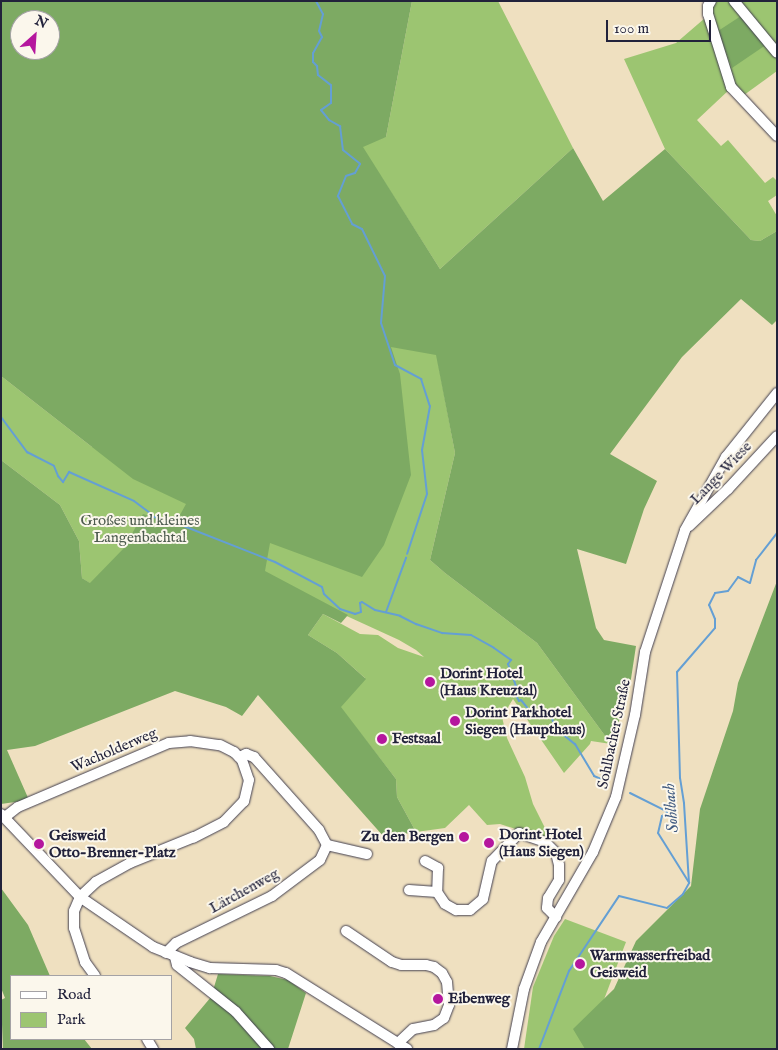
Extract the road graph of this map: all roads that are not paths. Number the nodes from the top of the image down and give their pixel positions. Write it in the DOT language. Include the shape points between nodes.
graph roads {
  1 [pos="711,1"];
  2 [pos="734,1"];
  3 [pos="777,53"];
  4 [pos="777,136"];
  5 [pos="777,393"];
  6 [pos="777,436"];
  7 [pos="685,530"];
  8 [pos="239,757"];
  9 [pos="3,816"];
  10 [pos="327,845"];
  11 [pos="366,854"];
  12 [pos="425,861"];
  13 [pos="409,890"];
  14 [pos="437,892"];
  15 [pos="80,897"];
  16 [pos="556,917"];
  17 [pos="346,932"];
  18 [pos="171,955"];
  19 [pos="94,975"];
  20 [pos="403,1046"];
  21 [pos="269,1049"];
  22 [pos="512,1049"];
  1 -- 4 [label="street" via="708,14 731,87"];
  2 -- 3 [label="street"];
  5 -- 7 [label="street, Sohlbacher Straße" via="726,457"];
  6 -- 7 [label="street, Lange Wiese"];
  7 -- 16 [label="street, Sohlbacher Straße" via="645,652 635,715 616,797 593,852"];
  8 -- 9 [label="street, Wacholderweg" via="225,747 212,744 169,743"];
  8 -- 10 [label="street" via="246,754 254,757 319,830"];
  8 -- 15 [label="street" via="248,780 244,801 224,822 130,863 96,882"];
  9 -- 15 [label="street"];
  10 -- 11 [label="street"];
  10 -- 18 [label="street, Lärchenweg" via="320,860 272,896 176,943"];
  12 -- 14 [label="street" via="438,868"];
  13 -- 14 [label="street"];
  14 -- 16 [label="street" via="444,904 456,910 476,907 486,892 492,861 519,833 545,842 556,854 559,880 548,898 547,908"];
  15 -- 18 [label="street" via="153,947"];
  15 -- 19 [label="street" via="74,911 74,928 85,962"];
  16 -- 22 [label="street, Sohlbacher Straße" via="541,942 524,989"];
  17 -- 20 [label="street" via="392,962 434,967 447,982 449,1005 444,1018 434,1025 413,1029"];
  18 -- 20 [label="street" via="210,968 286,973"];
  18 -- 21 [label="street" via="177,965 236,1012"];
}
